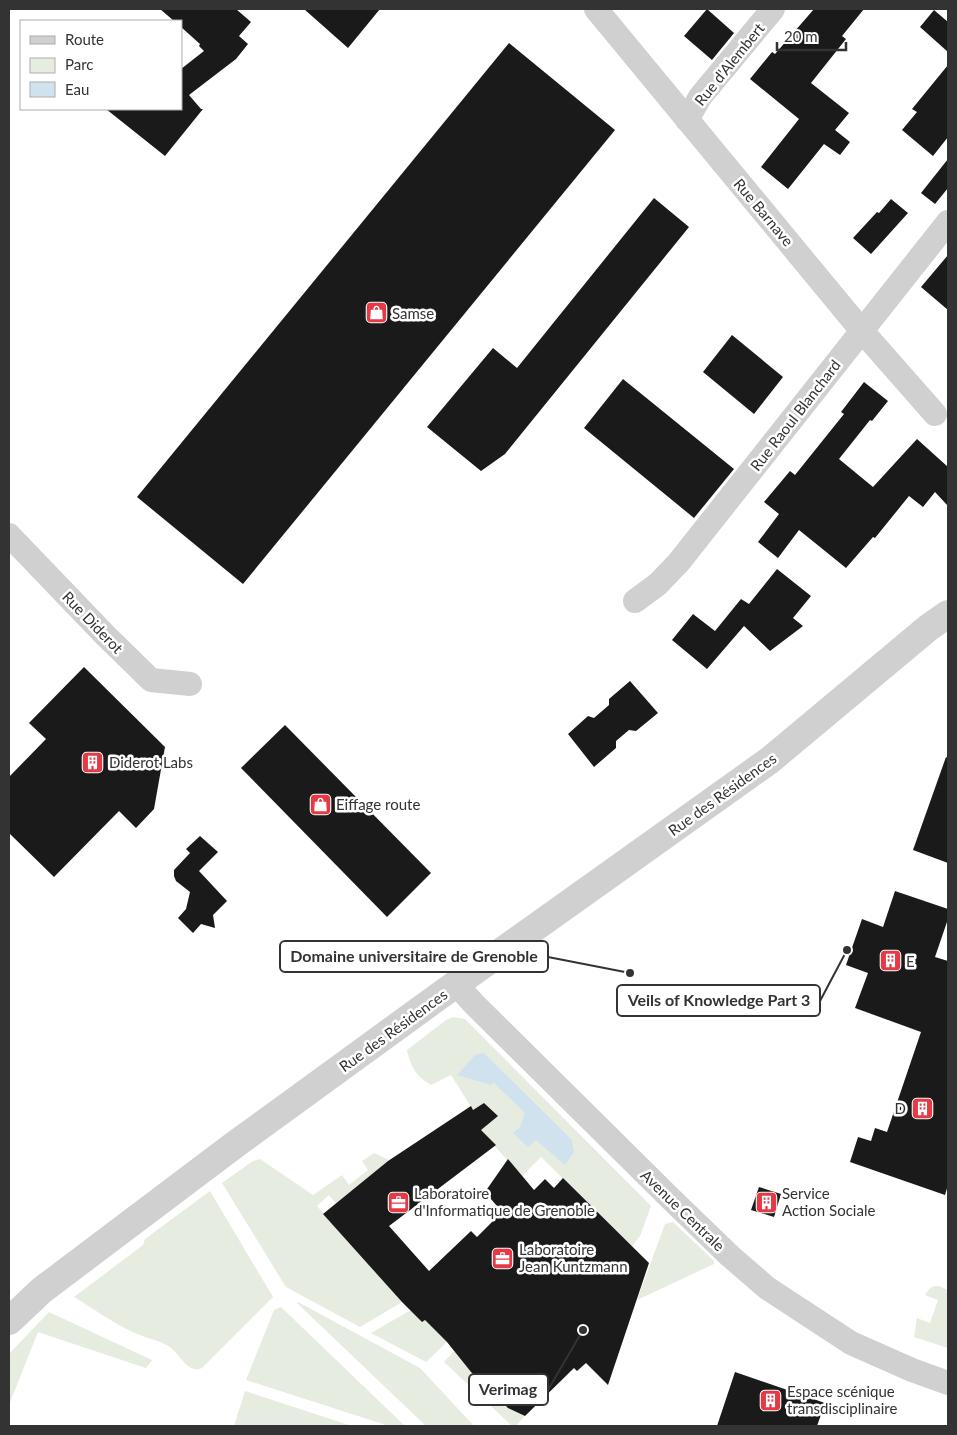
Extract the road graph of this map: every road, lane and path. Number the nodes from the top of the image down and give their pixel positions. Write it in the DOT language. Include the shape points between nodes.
graph roads {
  1 [pos="596,9"];
  2 [pos="773,9"];
  3 [pos="687,120"];
  4 [pos="948,222"];
  5 [pos="862,331"];
  6 [pos="935,414"];
  7 [pos="9,535"];
  8 [pos="948,594"];
  9 [pos="635,601"];
  10 [pos="948,614"];
  11 [pos="190,684"];
  12 [pos="853,691"];
  13 [pos="456,984"];
  14 [pos="9,1320"];
  15 [pos="948,1383"];
  1 -- 3 [label="street, Rue Barnave"];
  2 -- 3 [label="street, Rue d'Alembert" via="700,97"];
  3 -- 5 [label="street, Rue Barnave"];
  4 -- 5 [label="street, Rue Raoul Blanchard"];
  5 -- 6 [label="street, Rue Barnave"];
  5 -- 9 [label="street, Rue Raoul Blanchard" via="679,562 658,584"];
  7 -- 11 [label="street, Rue Diderot" via="151,680"];
  8 -- 12 [label="street, Rue des Résidences"];
  10 -- 12 [label="street, Rue des Résidences"];
  12 -- 13 [label="street, Rue des Résidences" via="770,760"];
  13 -- 14 [label="street, Rue des Résidences" via="198,1172 42,1290"];
  13 -- 15 [label="street, Avenue Centrale" via="677,1205 767,1288 851,1343"];
}
